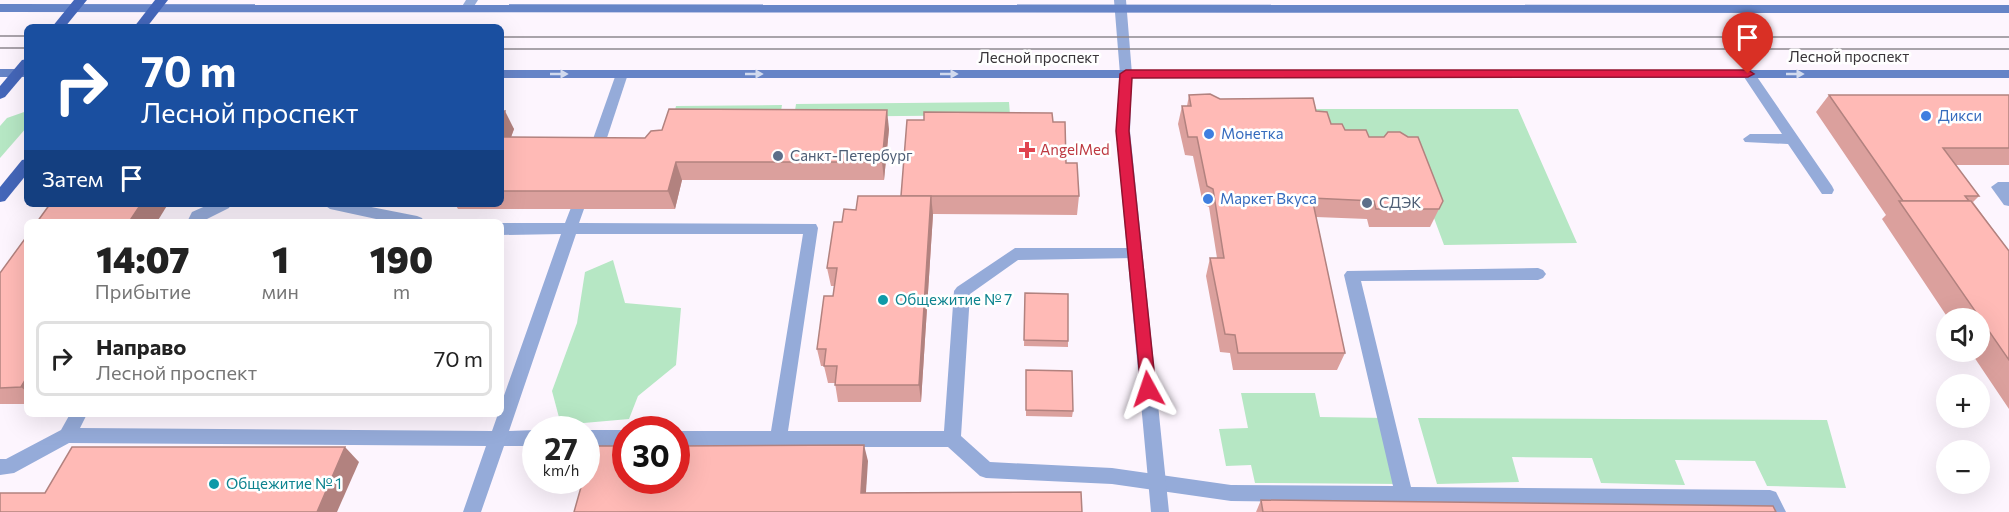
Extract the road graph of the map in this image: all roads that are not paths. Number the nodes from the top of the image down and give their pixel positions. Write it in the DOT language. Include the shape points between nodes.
graph roads {
  1 [pos="78,3"];
  2 [pos="159,3"];
  3 [pos="470,4"];
  4 [pos="1121,5"];
  5 [pos="0,8"];
  6 [pos="2009,9"];
  7 [pos="60,24"];
  8 [pos="142,24"];
  9 [pos="24,70"];
  10 [pos="0,73"];
  11 [pos="504,74"];
  12 [pos="622,74"];
  13 [pos="1126,74"];
  14 [pos="1748,74"];
  15 [pos="2009,74"];
  16 [pos="0,94"];
  17 [pos="1750,139"];
  18 [pos="1793,139"];
  19 [pos="594,156"];
  20 [pos="24,168"];
  21 [pos="2009,187"];
  22 [pos="1827,190"];
  23 [pos="0,197"];
  24 [pos="2009,201"];
  25 [pos="217,207"];
  26 [pos="344,207"];
  27 [pos="577,209"];
  28 [pos="196,219"];
  29 [pos="402,219"];
  30 [pos="504,229"];
  31 [pos="571,229"];
  32 [pos="1135,252"];
  33 [pos="1538,274"];
  34 [pos="77,417"];
  35 [pos="67,435"];
  36 [pos="497,438"];
  37 [pos="522,438"];
  38 [pos="690,439"];
  39 [pos="952,439"];
  40 [pos="778,440"];
  41 [pos="0,467"];
  42 [pos="1157,481"];
  43 [pos="1404,495"];
  44 [pos="472,512"];
  45 [pos="1160,512"];
  46 [pos="1777,512"];
  1 -- 2 [label="main road"];
  1 -- 5 [label="main road"];
  1 -- 7 [label="main road"];
  2 -- 3 [label="main road"];
  2 -- 8 [label="main road"];
  3 -- 4 [label="main road"];
  4 -- 6 [label="main road"];
  4 -- 13 [label="street"];
  9 -- 10 [label="main road"];
  9 -- 16 [label="main road"];
  11 -- 12 [label="main road, Лесной проспект, one-way"];
  12 -- 13 [label="main road, Лесной проспект, one-way"];
  12 -- 19 [label="street"];
  13 -- 14 [label="main road, Лесной проспект"];
  13 -- 32 [label="street" via="1123,131"];
  14 -- 15 [label="main road, Лесной проспект, one-way"];
  14 -- 18 [label="street"];
  17 -- 18 [label="street"];
  18 -- 22 [label="street"];
  20 -- 23 [label="main road"];
  21 -- 24 [label="street" via="1998,187"];
  25 -- 28 [label="street"];
  26 -- 29 [label="street"];
  27 -- 31 [label="street"];
  30 -- 31 [label="street"];
  31 -- 36 [label="street"];
  31 -- 40 [label="street" via="812,228"];
  32 -- 39 [label="street" via="1015,254 962,291"];
  32 -- 42 [label="street"];
  33 -- 43 [label="street" via="1352,275"];
  34 -- 35 [label="street"];
  35 -- 36 [label="street"];
  35 -- 41 [label="street" via="8,467"];
  36 -- 37 [label="street"];
  36 -- 44 [label="street"];
  38 -- 40 [label="street"];
  39 -- 40 [label="street"];
  39 -- 42 [label="street" via="986,470"];
  42 -- 43 [label="street" via="1231,493"];
  42 -- 45 [label="street"];
  43 -- 46 [label="street" via="1770,498"];
}
